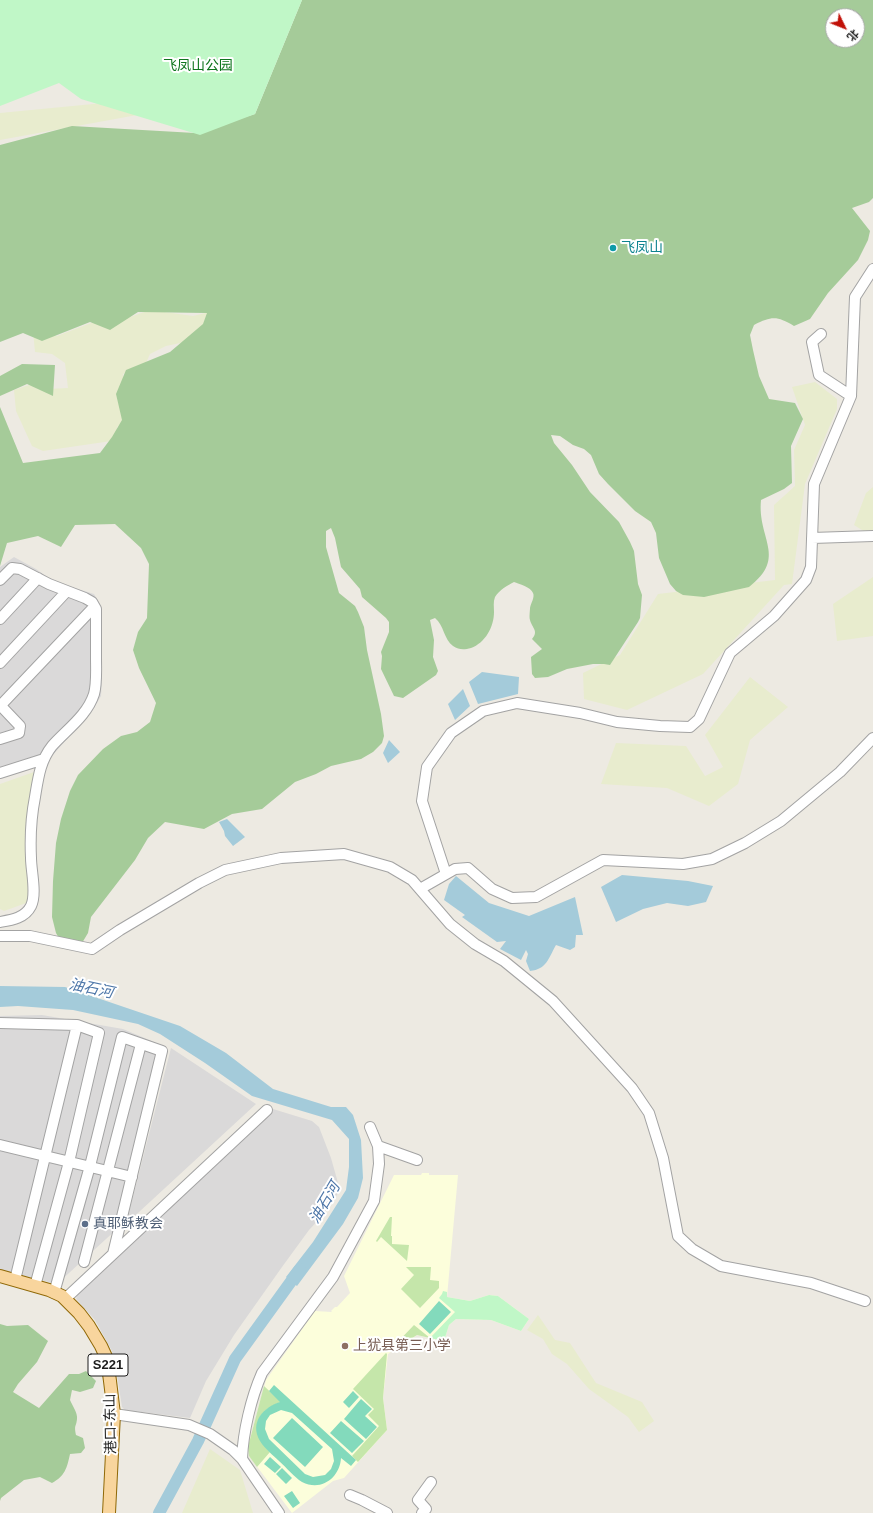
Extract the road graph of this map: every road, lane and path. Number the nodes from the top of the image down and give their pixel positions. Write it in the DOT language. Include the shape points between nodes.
graph roads {
  1 [pos="873,269"];
  2 [pos="821,334"];
  3 [pos="851,396"];
  4 [pos="873,536"];
  5 [pos="812,538"];
  6 [pos="38,578"];
  7 [pos="0,580"];
  8 [pos="67,591"];
  9 [pos="94,607"];
  10 [pos="0,619"];
  11 [pos="0,663"];
  12 [pos="0,706"];
  13 [pos="873,738"];
  14 [pos="0,739"];
  15 [pos="44,758"];
  16 [pos="0,773"];
  17 [pos="446,874"];
  18 [pos="420,889"];
  19 [pos="0,922"];
  20 [pos="0,936"];
  21 [pos="0,1023"];
  22 [pos="77,1025"];
  23 [pos="141,1044"];
  24 [pos="268,1110"];
  25 [pos="370,1127"];
  26 [pos="0,1145"];
  27 [pos="378,1146"];
  28 [pos="45,1156"];
  29 [pos="417,1160"];
  30 [pos="69,1162"];
  31 [pos="90,1166"];
  32 [pos="108,1171"];
  33 [pos="132,1177"];
  34 [pos="113,1254"];
  35 [pos="84,1262"];
  36 [pos="0,1276"];
  37 [pos="14,1280"];
  38 [pos="35,1286"];
  39 [pos="54,1293"];
  40 [pos="65,1299"];
  41 [pos="865,1301"];
  42 [pos="114,1414"];
  43 [pos="242,1459"];
  44 [pos="431,1482"];
  45 [pos="350,1494"];
  46 [pos="109,1513"];
  47 [pos="279,1513"];
  48 [pos="387,1513"];
  49 [pos="422,1513"];
  1 -- 3 [label="street" via="855,297"];
  2 -- 3 [label="street" via="812,342 819,376"];
  3 -- 5 [label="street" via="814,484"];
  4 -- 5 [label="street"];
  5 -- 17 [label="street" via="811,567 806,580 774,616 730,653 699,719 690,727 617,722 517,703 483,712 451,733 427,767 422,801"];
  6 -- 7 [label="street" via="12,568"];
  6 -- 8 [label="street"];
  6 -- 10 [label="street"];
  8 -- 9 [label="street" via="92,602"];
  8 -- 11 [label="street"];
  9 -- 12 [label="street"];
  9 -- 15 [label="street" via="94,695 78,719"];
  12 -- 14 [label="street" via="20,726 19,733"];
  13 -- 17 [label="street" via="840,772 781,821 712,859 683,864 603,860 536,897 512,898 492,889 468,868 455,869"];
  15 -- 16 [label="street"];
  15 -- 19 [label="street" via="31,816 31,906 18,918"];
  17 -- 18 [label="street"];
  18 -- 20 [label="street" via="412,880 390,867 344,854 281,858 225,870 199,882 92,949 30,936"];
  18 -- 41 [label="street" via="450,924 475,944 504,961 553,1001 632,1088 649,1113 661,1151 678,1236 692,1249 721,1266 811,1283"];
  21 -- 22 [label="street"];
  22 -- 28 [label="street"];
  22 -- 30 [label="street" via="99,1034"];
  23 -- 31 [label="street" via="122,1037"];
  23 -- 32 [label="street"];
  23 -- 33 [label="street" via="162,1051"];
  24 -- 34 [label="street"];
  25 -- 27 [label="street"];
  26 -- 28 [label="street"];
  27 -- 29 [label="street"];
  27 -- 43 [label="street" via="379,1164 374,1201 333,1277 262,1373 246,1426"];
  28 -- 30 [label="street"];
  28 -- 37 [label="street"];
  30 -- 31 [label="street"];
  30 -- 38 [label="street"];
  31 -- 32 [label="street"];
  31 -- 39 [label="street"];
  32 -- 33 [label="street"];
  32 -- 35 [label="street"];
  33 -- 34 [label="street"];
  34 -- 40 [label="street"];
  36 -- 37 [label="main road, 港口-东山 / S221"];
  37 -- 38 [label="main road, 港口-东山 / S221"];
  38 -- 39 [label="main road, 港口-东山 / S221"];
  39 -- 40 [label="main road, 港口-东山 / S221"];
  40 -- 42 [label="main road, 港口-东山 / S221" via="89,1326 101,1346 109,1374"];
  42 -- 43 [label="street" via="189,1425 210,1434"];
  42 -- 46 [label="main road, 港口-东山 / S221"];
  43 -- 47 [label="street"];
  44 -- 49 [label="street" via="418,1500 426,1509"];
  45 -- 48 [label="street"];
}
